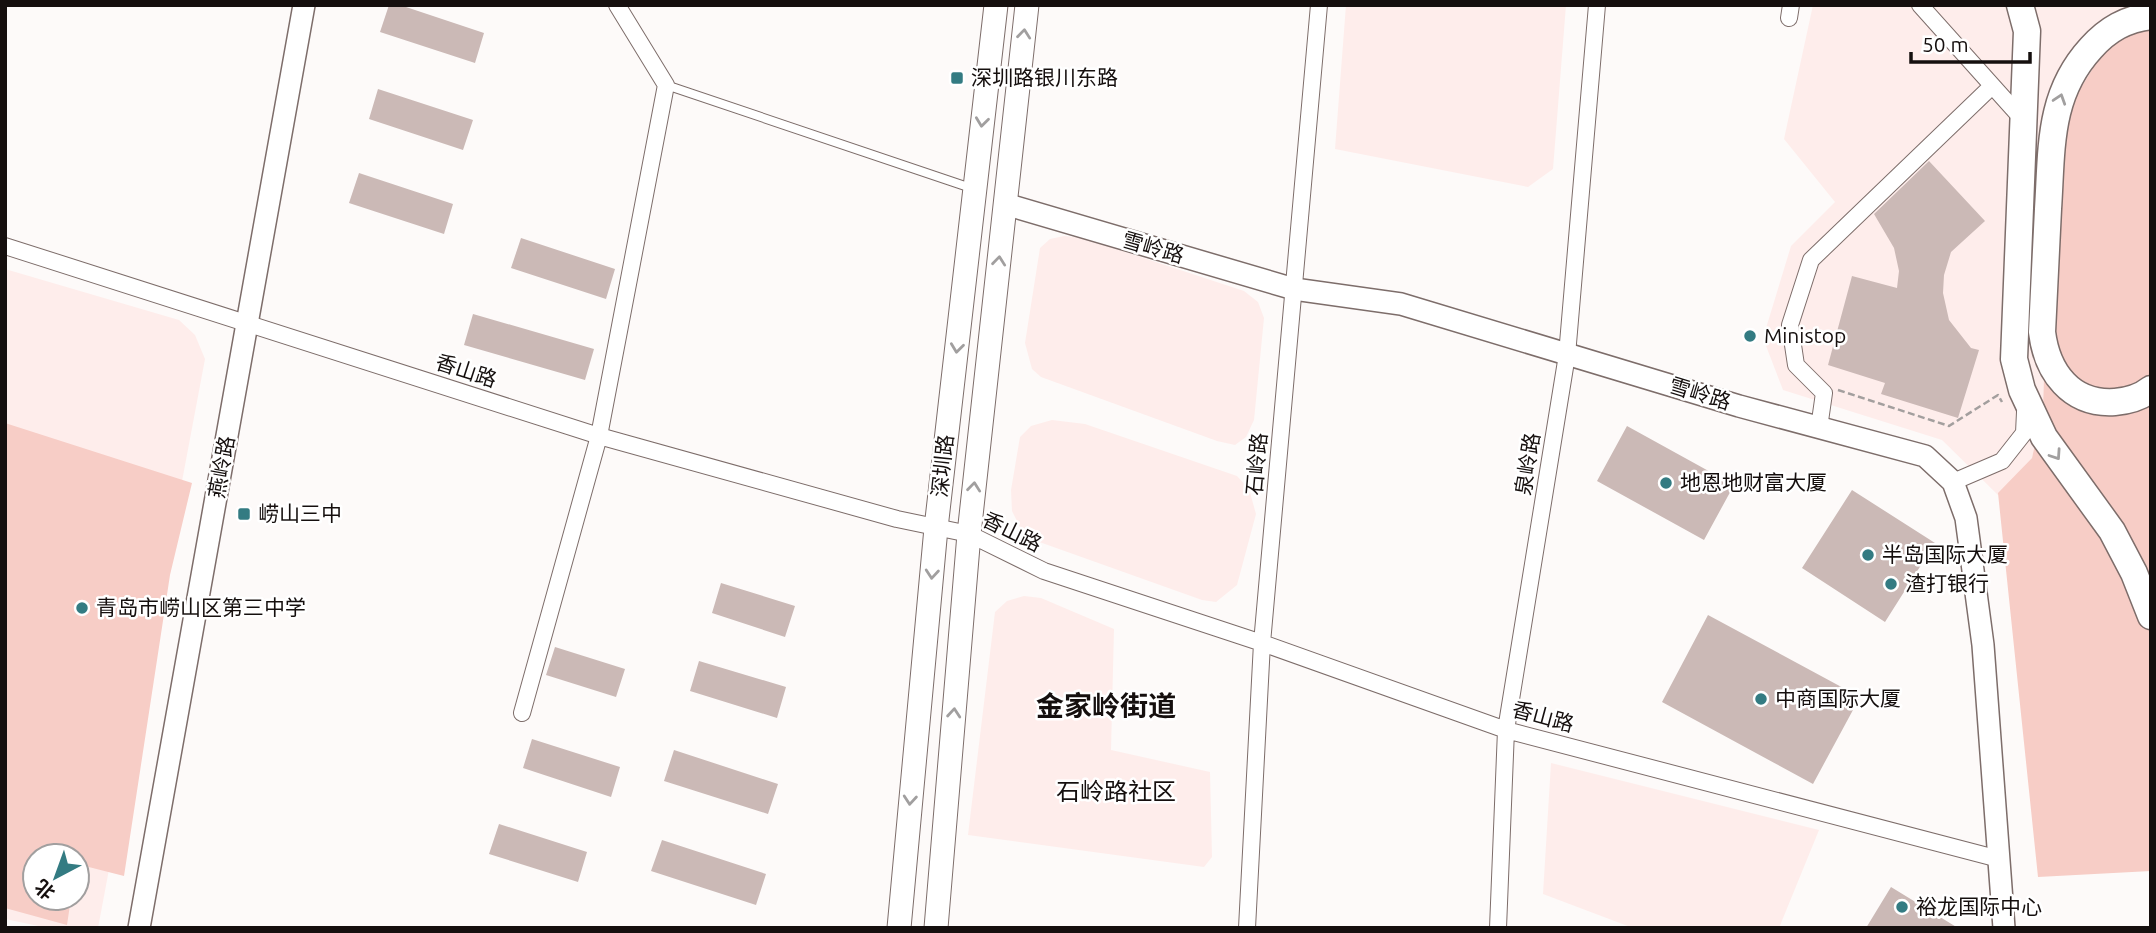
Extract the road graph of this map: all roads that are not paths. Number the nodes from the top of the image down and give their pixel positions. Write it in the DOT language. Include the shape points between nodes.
graph roads {
  1 [pos="304,5"];
  2 [pos="617,5"];
  3 [pos="996,5"];
  4 [pos="1027,5"];
  5 [pos="1319,5"];
  6 [pos="1597,5"];
  7 [pos="1920,5"];
  8 [pos="2020,5"];
  9 [pos="2151,16"];
  10 [pos="666,85"];
  11 [pos="1992,86"];
  12 [pos="2016,112"];
  13 [pos="2031,129"];
  14 [pos="975,189"];
  15 [pos="1005,204"];
  16 [pos="5,246"];
  17 [pos="1294,289"];
  18 [pos="248,323"];
  19 [pos="1567,355"];
  20 [pos="2026,382"];
  21 [pos="2151,389"];
  22 [pos="2025,412"];
  23 [pos="1819,428"];
  24 [pos="599,436"];
  25 [pos="1953,482"];
  26 [pos="936,528"];
  27 [pos="969,534"];
  28 [pos="2151,616"];
  29 [pos="1262,643"];
  30 [pos="522,713"];
  31 [pos="1506,730"];
  32 [pos="1999,859"];
  33 [pos="139,928"];
  34 [pos="898,928"];
  35 [pos="936,928"];
  36 [pos="1247,928"];
  37 [pos="1499,928"];
  38 [pos="2004,928"];
  1 -- 18 [label="street, 燕岭路"];
  2 -- 10 [label="street"];
  3 -- 14 [label="main road, 深圳路, one-way"];
  15 -- 4 [label="main road, 深圳路, one-way"];
  5 -- 17 [label="street, 石岭路 / 石岭路"];
  6 -- 19 [label="street, 泉岭路"];
  7 -- 11 [label="street"];
  8 -- 28 [label="main road, one-way" via="2027,31 2014,359 2022,390 2044,437 2112,531"];
  21 -- 9 [label="main road, one-way" via="2127,401 2090,400 2073,391 2051,367 2042,332 2053,127 2066,81 2114,27"];
  10 -- 14 [label="lane"];
  10 -- 24 [label="street"];
  11 -- 12 [label="street"];
  11 -- 23 [label="street" via="1811,260 1790,325 1796,365 1824,393"];
  13 -- 20 [label="street" via="2036,134"];
  14 -- 26 [label="main road, 深圳路, one-way"];
  15 -- 17 [label="street, 雪岭路"];
  27 -- 15 [label="main road, 深圳路, one-way"];
  16 -- 18 [label="street, 香山路"];
  17 -- 19 [label="street, 雪岭路" via="1401,304"];
  17 -- 29 [label="street, 石岭路 / 石岭路"];
  18 -- 24 [label="street, 香山路"];
  18 -- 33 [label="street, 燕岭路"];
  19 -- 23 [label="street, 雪岭路"];
  19 -- 31 [label="street, 泉岭路"];
  22 -- 25 [label="street" via="2024,433 2002,461"];
  23 -- 25 [label="street, 雪岭路" via="1925,456"];
  24 -- 26 [label="street, 香山路"];
  24 -- 30 [label="street"];
  25 -- 32 [label="street, 雪岭路" via="1966,518 1983,645"];
  26 -- 27 [label="street, 香山路"];
  26 -- 34 [label="main road, 深圳路, one-way"];
  27 -- 29 [label="street, 香山路" via="1044,571"];
  35 -- 27 [label="main road, 深圳路, one-way"];
  29 -- 31 [label="street, 香山路"];
  29 -- 36 [label="street, 石岭路 / 石岭路"];
  31 -- 32 [label="street, 香山路"];
  31 -- 37 [label="street, 泉岭路"];
  32 -- 38 [label="street, 雪岭路"];
}
